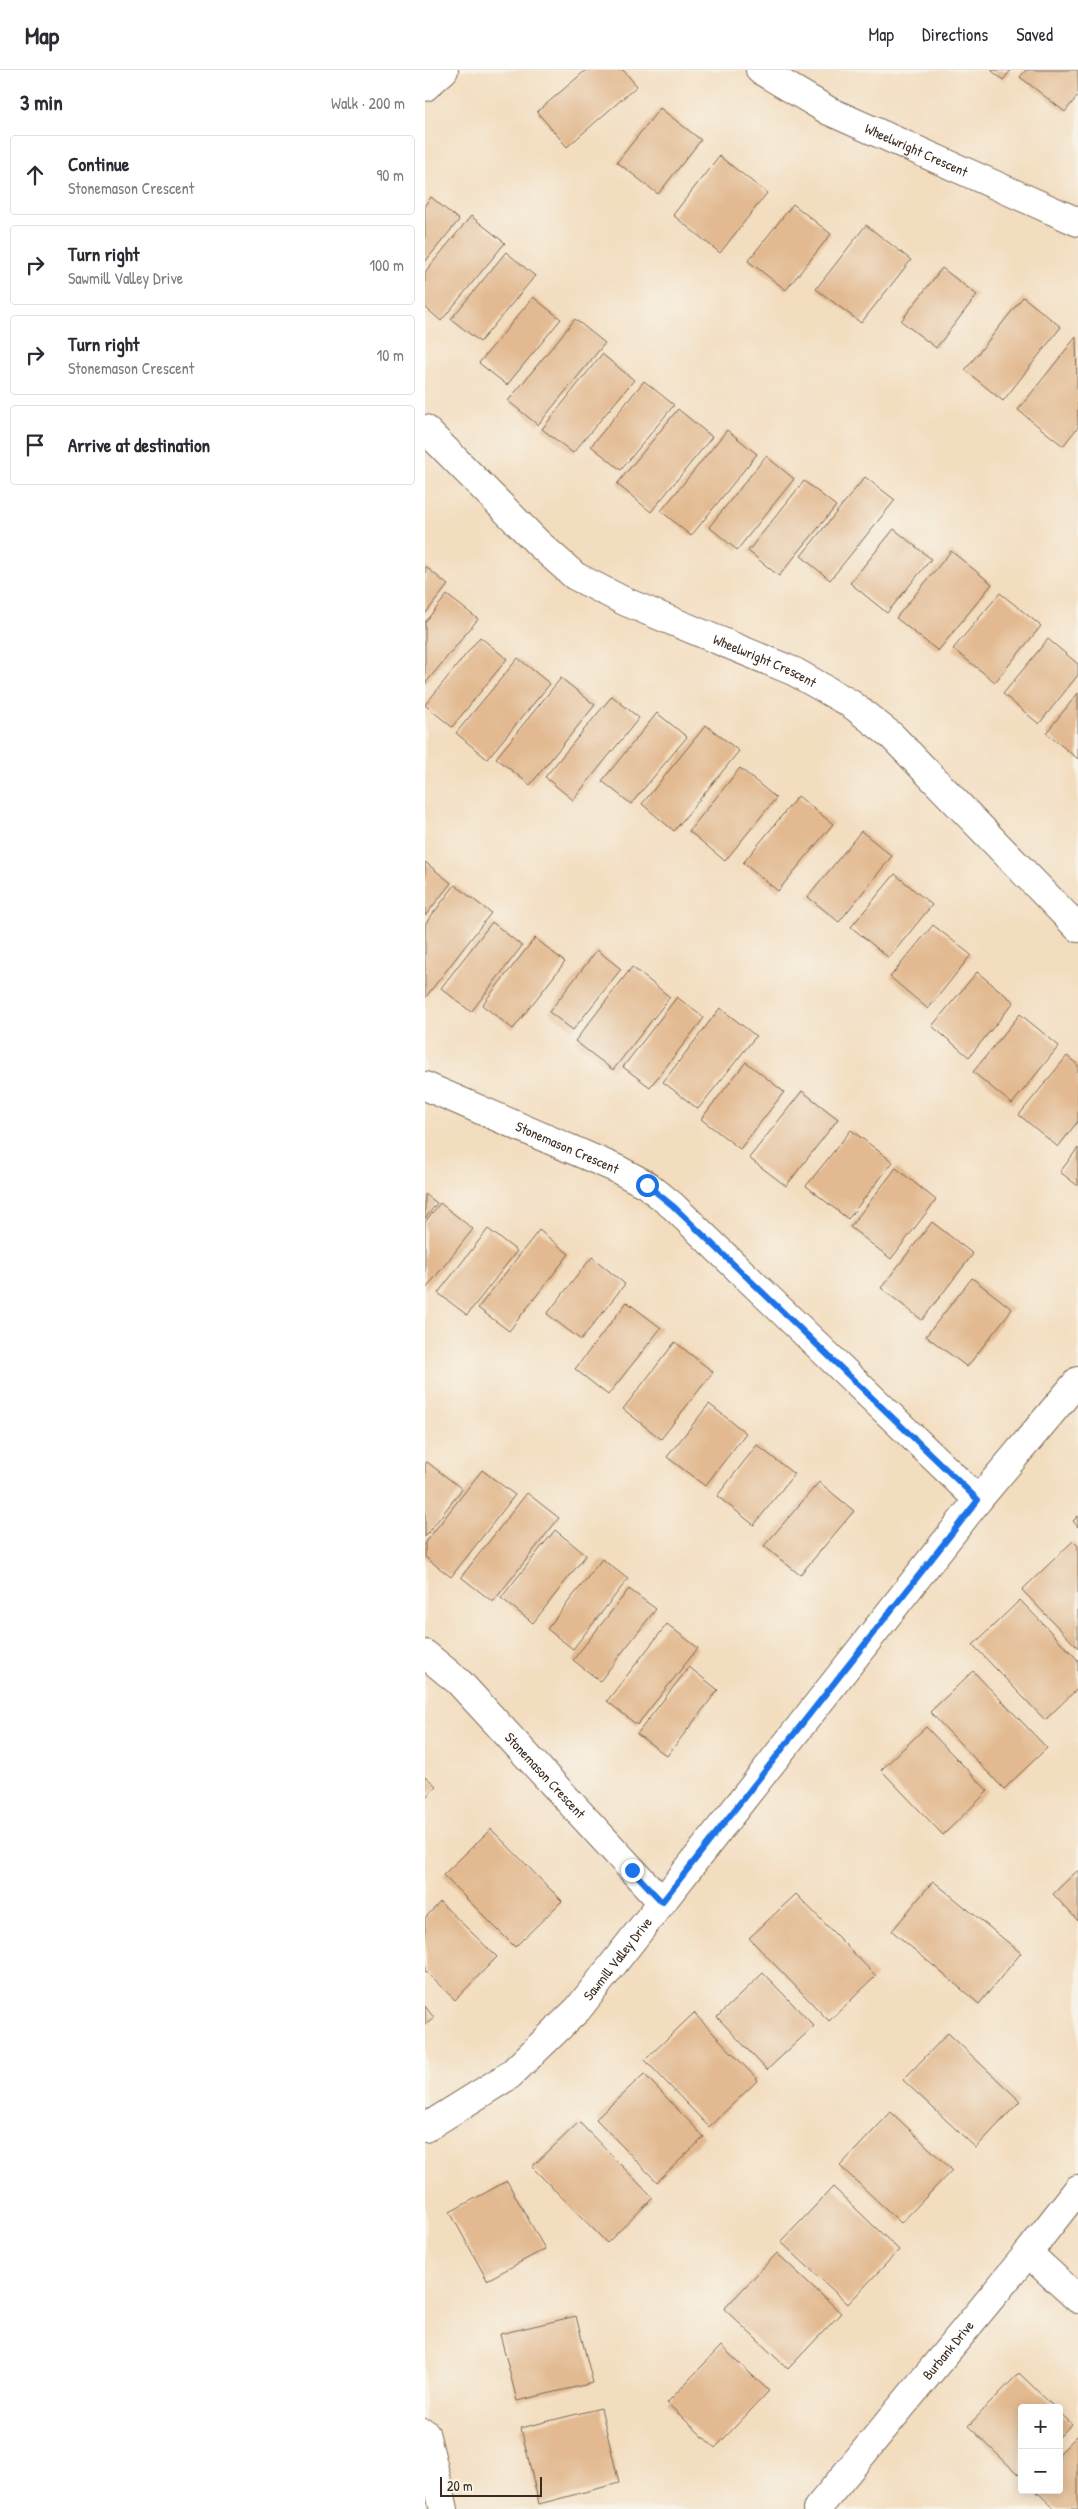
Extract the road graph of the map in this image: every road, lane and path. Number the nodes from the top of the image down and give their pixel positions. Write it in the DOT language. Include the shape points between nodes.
graph roads {
  1 [pos="444,70"];
  2 [pos="760,70"];
  3 [pos="425,87"];
  4 [pos="1078,222"];
  5 [pos="425,429"];
  6 [pos="1078,928"];
  7 [pos="425,1086"];
  8 [pos="1078,1380"];
  9 [pos="978,1500"];
  10 [pos="425,1654"];
  11 [pos="662,1902"];
  12 [pos="425,2128"];
  13 [pos="1078,2189"];
  14 [pos="1027,2253"];
  15 [pos="1078,2299"];
  16 [pos="425,2433"];
  17 [pos="443,2509"];
  18 [pos="817,2509"];
  1 -- 3 [label="street"];
  2 -- 4 [label="street, Wheelwright Crescent" via="829,111"];
  5 -- 6 [label="street, Wheelwright Crescent" via="575,576 626,602 795,672 851,704 892,736"];
  7 -- 9 [label="street, Stonemason Crescent" via="647,1185"];
  8 -- 9 [label="street, Sawmill Valley Drive"];
  9 -- 11 [label="street, Sawmill Valley Drive"];
  10 -- 11 [label="street, Stonemason Crescent" via="459,1682"];
  11 -- 12 [label="street, Sawmill Valley Drive" via="578,2009 510,2075"];
  13 -- 14 [label="street, Burbank Drive"];
  14 -- 15 [label="street"];
  14 -- 18 [label="street, Burbank Drive"];
  16 -- 17 [label="street"];
}
